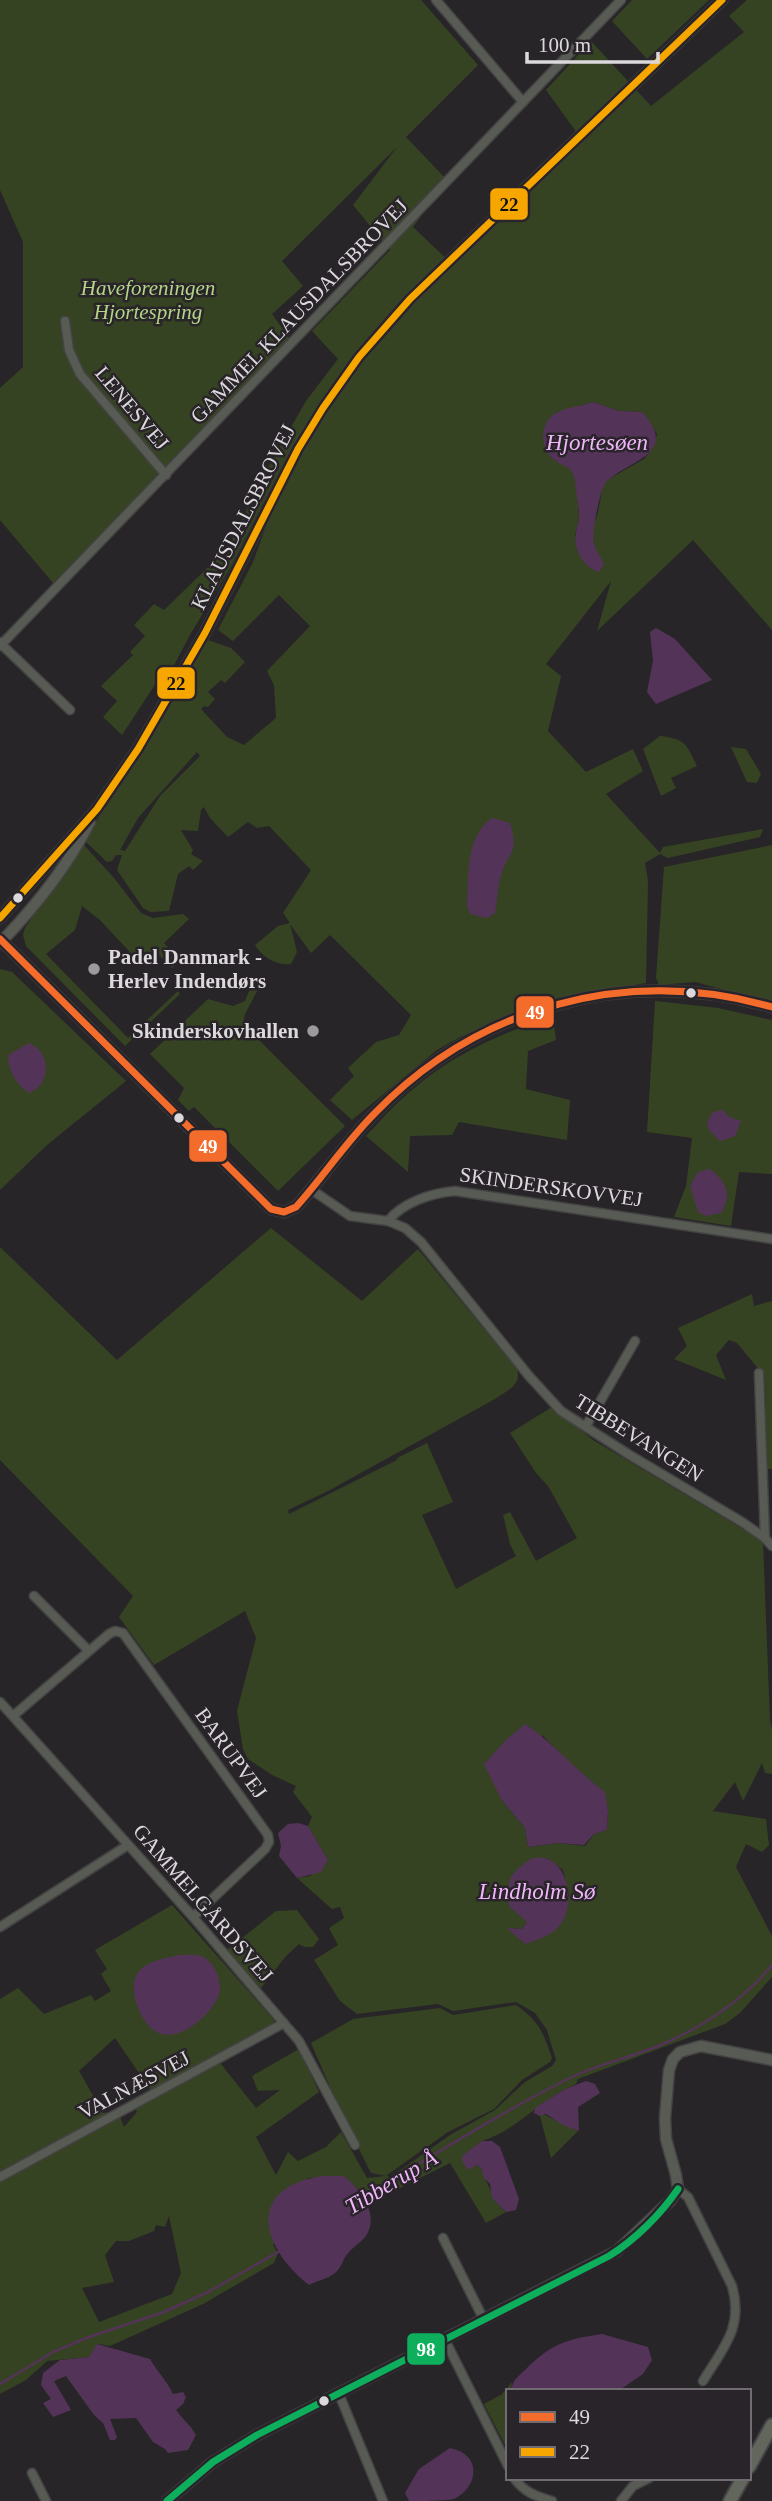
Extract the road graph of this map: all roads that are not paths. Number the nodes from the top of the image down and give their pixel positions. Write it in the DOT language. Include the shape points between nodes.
graph roads {
  1 [pos="436,0"];
  2 [pos="621,0"];
  3 [pos="722,0"];
  4 [pos="523,102"];
  5 [pos="65,321"];
  6 [pos="166,475"];
  7 [pos="0,645"];
  8 [pos="70,710"];
  9 [pos="97,809"];
  10 [pos="0,918"];
  11 [pos="1,941"];
  12 [pos="772,1007"];
  13 [pos="312,1190"];
  14 [pos="388,1221"];
  15 [pos="772,1239"];
  16 [pos="635,1341"];
  17 [pos="759,1373"];
  18 [pos="586,1426"];
  19 [pos="765,1538"];
  20 [pos="772,1546"];
  21 [pos="34,1596"];
  22 [pos="88,1650"];
  23 [pos="0,1702"];
  24 [pos="13,1716"];
  25 [pos="128,1844"];
  26 [pos="193,1917"];
  27 [pos="0,1927"];
  28 [pos="285,2023"];
  29 [pos="772,2060"];
  30 [pos="355,2145"];
  31 [pos="0,2177"];
  32 [pos="678,2189"];
  33 [pos="443,2238"];
  34 [pos="484,2320"];
  35 [pos="445,2340"];
  36 [pos="703,2381"];
  37 [pos="339,2394"];
  38 [pos="772,2426"];
  39 [pos="506,2462"];
  40 [pos="751,2463"];
  41 [pos="32,2473"];
  42 [pos="516,2480"];
  43 [pos="645,2480"];
  44 [pos="742,2480"];
  45 [pos="46,2501"];
  46 [pos="167,2501"];
  47 [pos="383,2501"];
  48 [pos="552,2501"];
  49 [pos="621,2501"];
  50 [pos="730,2501"];
  1 -- 4 [label="street"];
  2 -- 4 [label="street, GAMMEL KLAUSDALSBROVEJ"];
  3 -- 9 [label="street, KLAUSDALSBROVEJ" via="410,299 359,357 298,449 205,633 138,749"];
  4 -- 6 [label="street, GAMMEL KLAUSDALSBROVEJ"];
  5 -- 6 [label="street, LENESVEJ" via="79,374"];
  6 -- 7 [label="street, GAMMEL KLAUSDALSBROVEJ"];
  7 -- 8 [label="street"];
  9 -- 10 [label="street, KLAUSDALSBROVEJ"];
  9 -- 11 [label="street, KLAUSDALSBROVEJ" via="49,886"];
  11 -- 13 [label="street" via="271,1209 290,1211"];
  12 -- 13 [label="street" via="737,997 652,990 554,1003 516,1018 454,1049 406,1084 358,1131"];
  13 -- 14 [label="street" via="350,1216"];
  14 -- 15 [label="street, SKINDERSKOVVEJ" via="422,1198 455,1191"];
  14 -- 18 [label="street, TIBBEVANGEN" via="421,1242 529,1377 561,1411"];
  16 -- 18 [label="street"];
  17 -- 19 [label="street"];
  18 -- 19 [label="street, TIBBEVANGEN"];
  19 -- 20 [label="street, TIBBEVANGEN"];
  21 -- 22 [label="street"];
  22 -- 24 [label="street, BARUPVEJ"];
  22 -- 26 [label="street, BARUPVEJ" via="108,1634 123,1633 268,1835 265,1849"];
  23 -- 24 [label="street, GAMMELGÅRDSVEJ"];
  24 -- 25 [label="street, GAMMELGÅRDSVEJ"];
  25 -- 26 [label="street, GAMMELGÅRDSVEJ"];
  25 -- 27 [label="street"];
  26 -- 28 [label="street, GAMMELGÅRDSVEJ"];
  28 -- 30 [label="street, GAMMELGÅRDSVEJ"];
  28 -- 31 [label="street, VALNÆSVEJ"];
  29 -- 32 [label="street" via="701,2046 673,2059 665,2118"];
  32 -- 34 [label="street" via="617,2251"];
  32 -- 36 [label="street" via="688,2197 736,2299 733,2332"];
  33 -- 34 [label="street"];
  34 -- 35 [label="street"];
  35 -- 37 [label="street"];
  35 -- 39 [label="street"];
  37 -- 46 [label="street" via="234,2448"];
  37 -- 47 [label="street"];
  38 -- 40 [label="main road"];
  41 -- 45 [label="street"];
  42 -- 48 [label="street" via="534,2496"];
  43 -- 49 [label="street"];
  44 -- 50 [label="main road"];
}
